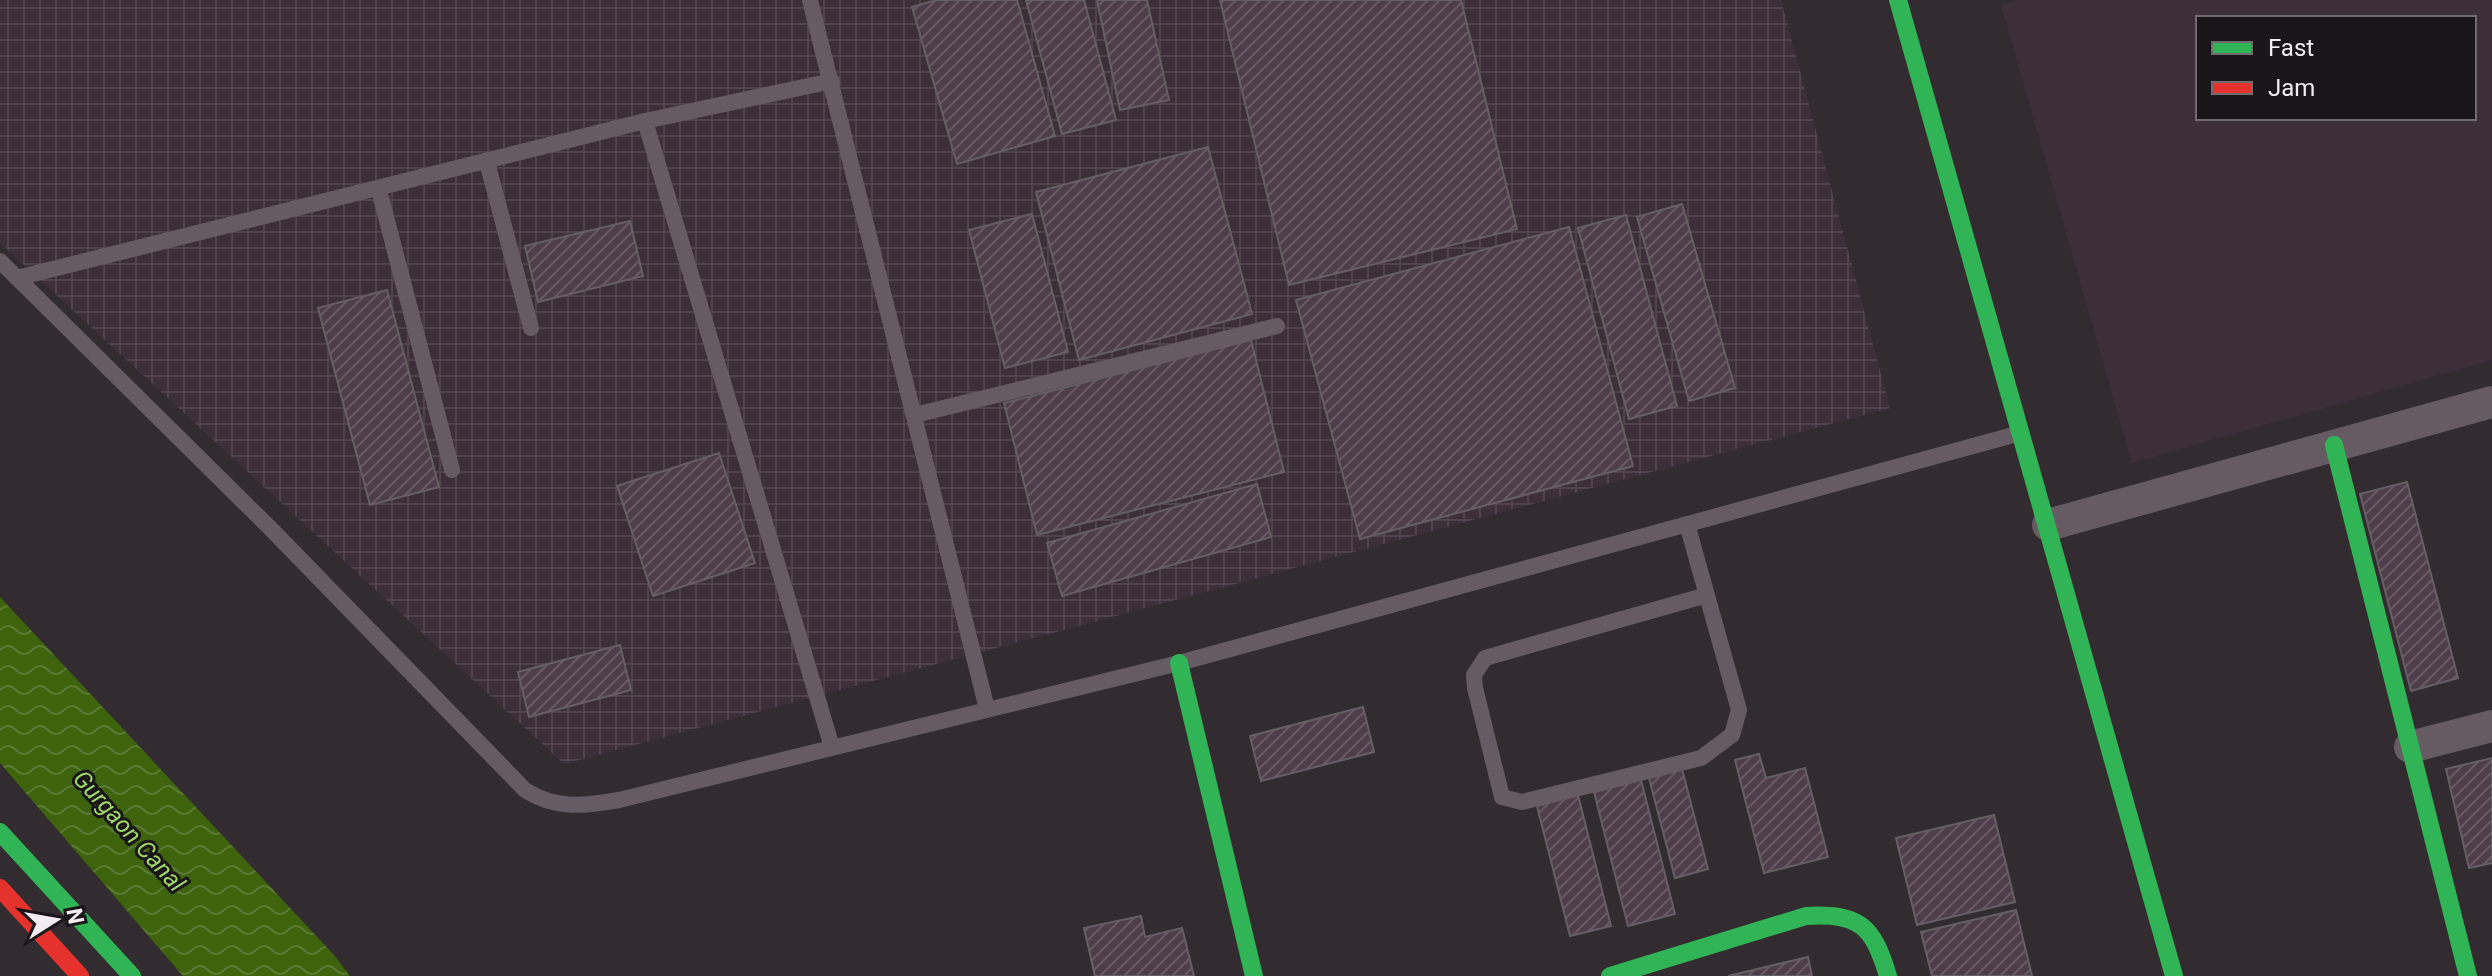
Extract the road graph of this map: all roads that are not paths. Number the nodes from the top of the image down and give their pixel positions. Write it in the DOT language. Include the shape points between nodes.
graph roads {
  1 [pos="810,0"];
  2 [pos="1898,0"];
  3 [pos="832,81"];
  4 [pos="645,121"];
  5 [pos="487,162"];
  6 [pos="379,190"];
  7 [pos="0,261"];
  8 [pos="17,278"];
  9 [pos="1277,326"];
  10 [pos="531,328"];
  11 [pos="2492,402"];
  12 [pos="915,415"];
  13 [pos="2019,433"];
  14 [pos="2334,445"];
  15 [pos="452,470"];
  16 [pos="1687,524"];
  17 [pos="2048,525"];
  18 [pos="1707,595"];
  19 [pos="1179,663"];
  20 [pos="987,709"];
  21 [pos="2492,726"];
  22 [pos="832,747"];
  23 [pos="2410,747"];
  24 [pos="0,832"];
  25 [pos="0,888"];
  26 [pos="80,976"];
  27 [pos="132,976"];
  28 [pos="1254,976"];
  29 [pos="1610,976"];
  30 [pos="1888,976"];
  31 [pos="2174,976"];
  32 [pos="2468,976"];
  1 -- 3 [label="lane"];
  2 -- 13 [label="street"];
  3 -- 4 [label="lane"];
  3 -- 12 [label="lane"];
  4 -- 5 [label="lane"];
  4 -- 22 [label="lane"];
  5 -- 6 [label="lane"];
  5 -- 10 [label="lane"];
  6 -- 8 [label="lane"];
  6 -- 15 [label="lane"];
  7 -- 8 [label="lane"];
  8 -- 22 [label="lane" via="525,790 543,802 586,805 619,800"];
  9 -- 12 [label="lane"];
  11 -- 14 [label="street"];
  12 -- 20 [label="lane"];
  13 -- 16 [label="lane"];
  13 -- 17 [label="street"];
  14 -- 17 [label="street"];
  14 -- 23 [label="street"];
  16 -- 18 [label="lane"];
  16 -- 19 [label="lane"];
  17 -- 31 [label="street"];
  18 -- 18 [label="lane" via="1739,710 1732,735 1701,758 1522,802 1502,797 1475,688 1474,675 1485,658"];
  19 -- 20 [label="lane"];
  19 -- 28 [label="street"];
  20 -- 22 [label="lane"];
  21 -- 23 [label="street"];
  23 -- 32 [label="street"];
  24 -- 27 [label="street"];
  25 -- 26 [label="street"];
  29 -- 30 [label="street" via="1806,916 1831,914 1856,918 1872,931"];
}
